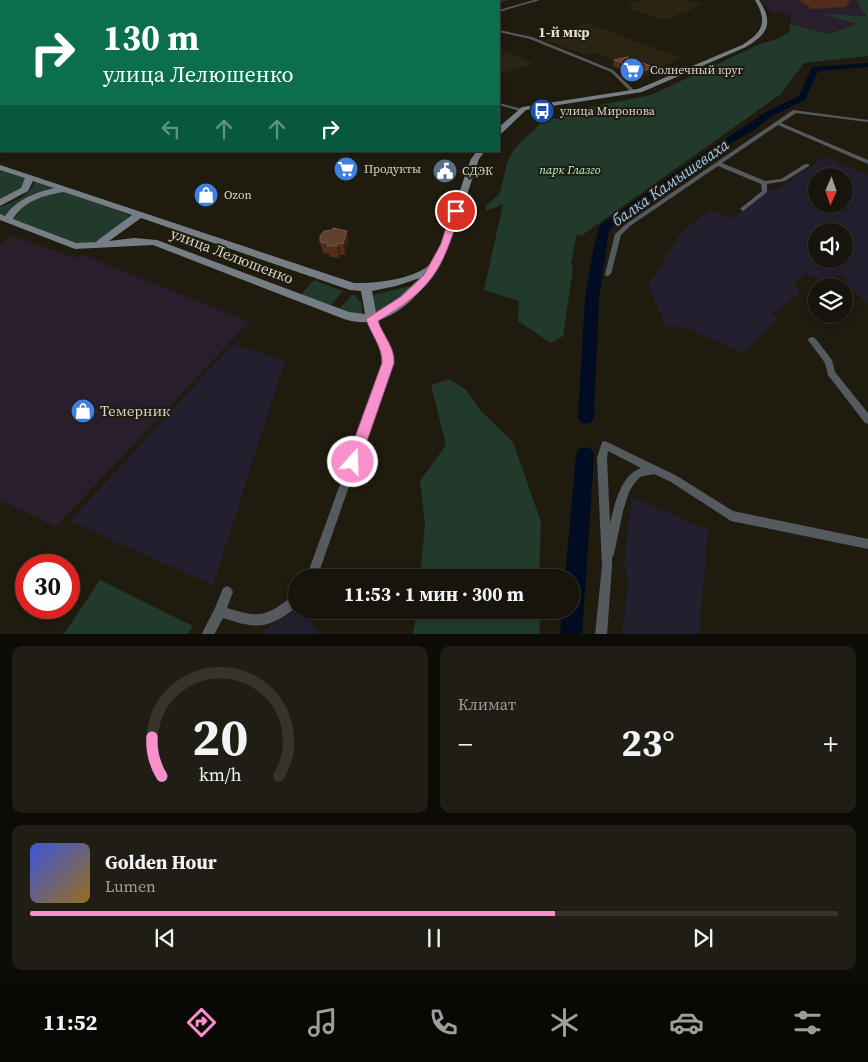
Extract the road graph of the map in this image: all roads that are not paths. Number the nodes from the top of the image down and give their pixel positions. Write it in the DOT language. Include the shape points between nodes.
graph roads {
  1 [pos="538,0"];
  2 [pos="756,0"];
  3 [pos="500,11"];
  4 [pos="500,31"];
  5 [pos="627,83"];
  6 [pos="644,89"];
  7 [pos="634,92"];
  8 [pos="500,104"];
  9 [pos="520,110"];
  10 [pos="868,121"];
  11 [pos="777,122"];
  12 [pos="500,129"];
  13 [pos="480,152"];
  14 [pos="868,162"];
  15 [pos="719,164"];
  16 [pos="807,164"];
  17 [pos="0,166"];
  18 [pos="30,177"];
  19 [pos="764,184"];
  20 [pos="66,189"];
  21 [pos="0,203"];
  22 [pos="743,209"];
  23 [pos="140,214"];
  24 [pos="4,219"];
  25 [pos="95,246"];
  26 [pos="436,266"];
  27 [pos="608,274"];
  28 [pos="366,288"];
  29 [pos="372,319"];
  30 [pos="812,340"];
  31 [pos="868,420"];
  32 [pos="652,470"];
  33 [pos="868,544"];
  34 [pos="607,566"];
  35 [pos="314,569"];
  36 [pos="227,592"];
  37 [pos="288,606"];
  38 [pos="220,611"];
  39 [pos="207,634"];
  40 [pos="601,634"];
  1 -- 3 [label="street"];
  2 -- 6 [label="street" via="765,11 766,20 762,33 754,40"];
  4 -- 5 [label="street" via="544,43 612,71"];
  5 -- 6 [label="street"];
  5 -- 7 [label="street"];
  6 -- 7 [label="street"];
  7 -- 9 [label="street"];
  8 -- 9 [label="street"];
  9 -- 12 [label="street"];
  10 -- 11 [label="street" via="795,111"];
  11 -- 14 [label="street"];
  11 -- 15 [label="street"];
  13 -- 26 [label="street" via="468,174"];
  15 -- 19 [label="street"];
  15 -- 27 [label="street" via="618,234"];
  16 -- 19 [label="street" via="783,180"];
  17 -- 18 [label="street, улица Лелюшенко"];
  18 -- 20 [label="street, улица Лелюшенко"];
  18 -- 21 [label="street" via="25,189"];
  19 -- 22 [label="street" via="765,191"];
  20 -- 23 [label="street, улица Лелюшенко"];
  20 -- 24 [label="street" via="30,199"];
  23 -- 25 [label="street"];
  23 -- 28 [label="street, улица Лелюшенко" via="354,287"];
  24 -- 25 [label="street, улица Лелюшенко" via="75,246"];
  25 -- 29 [label="street, улица Лелюшенко" via="129,240 154,242 348,316"];
  26 -- 28 [label="street, улица Лелюшенко" via="410,279"];
  26 -- 29 [label="street" via="424,283 406,299"];
  28 -- 29 [label="street"];
  29 -- 35 [label="street" via="388,353 388,363"];
  30 -- 31 [label="street" via="829,362 838,384"];
  32 -- 33 [label="street" via="674,479 731,516"];
  32 -- 34 [label="street" via="638,473 630,482 620,504"];
  32 -- 34 [label="street" via="605,445 602,458"];
  34 -- 40 [label="street"];
  36 -- 38 [label="street"];
  37 -- 38 [label="street" via="264,622"];
  38 -- 39 [label="street"];
}
